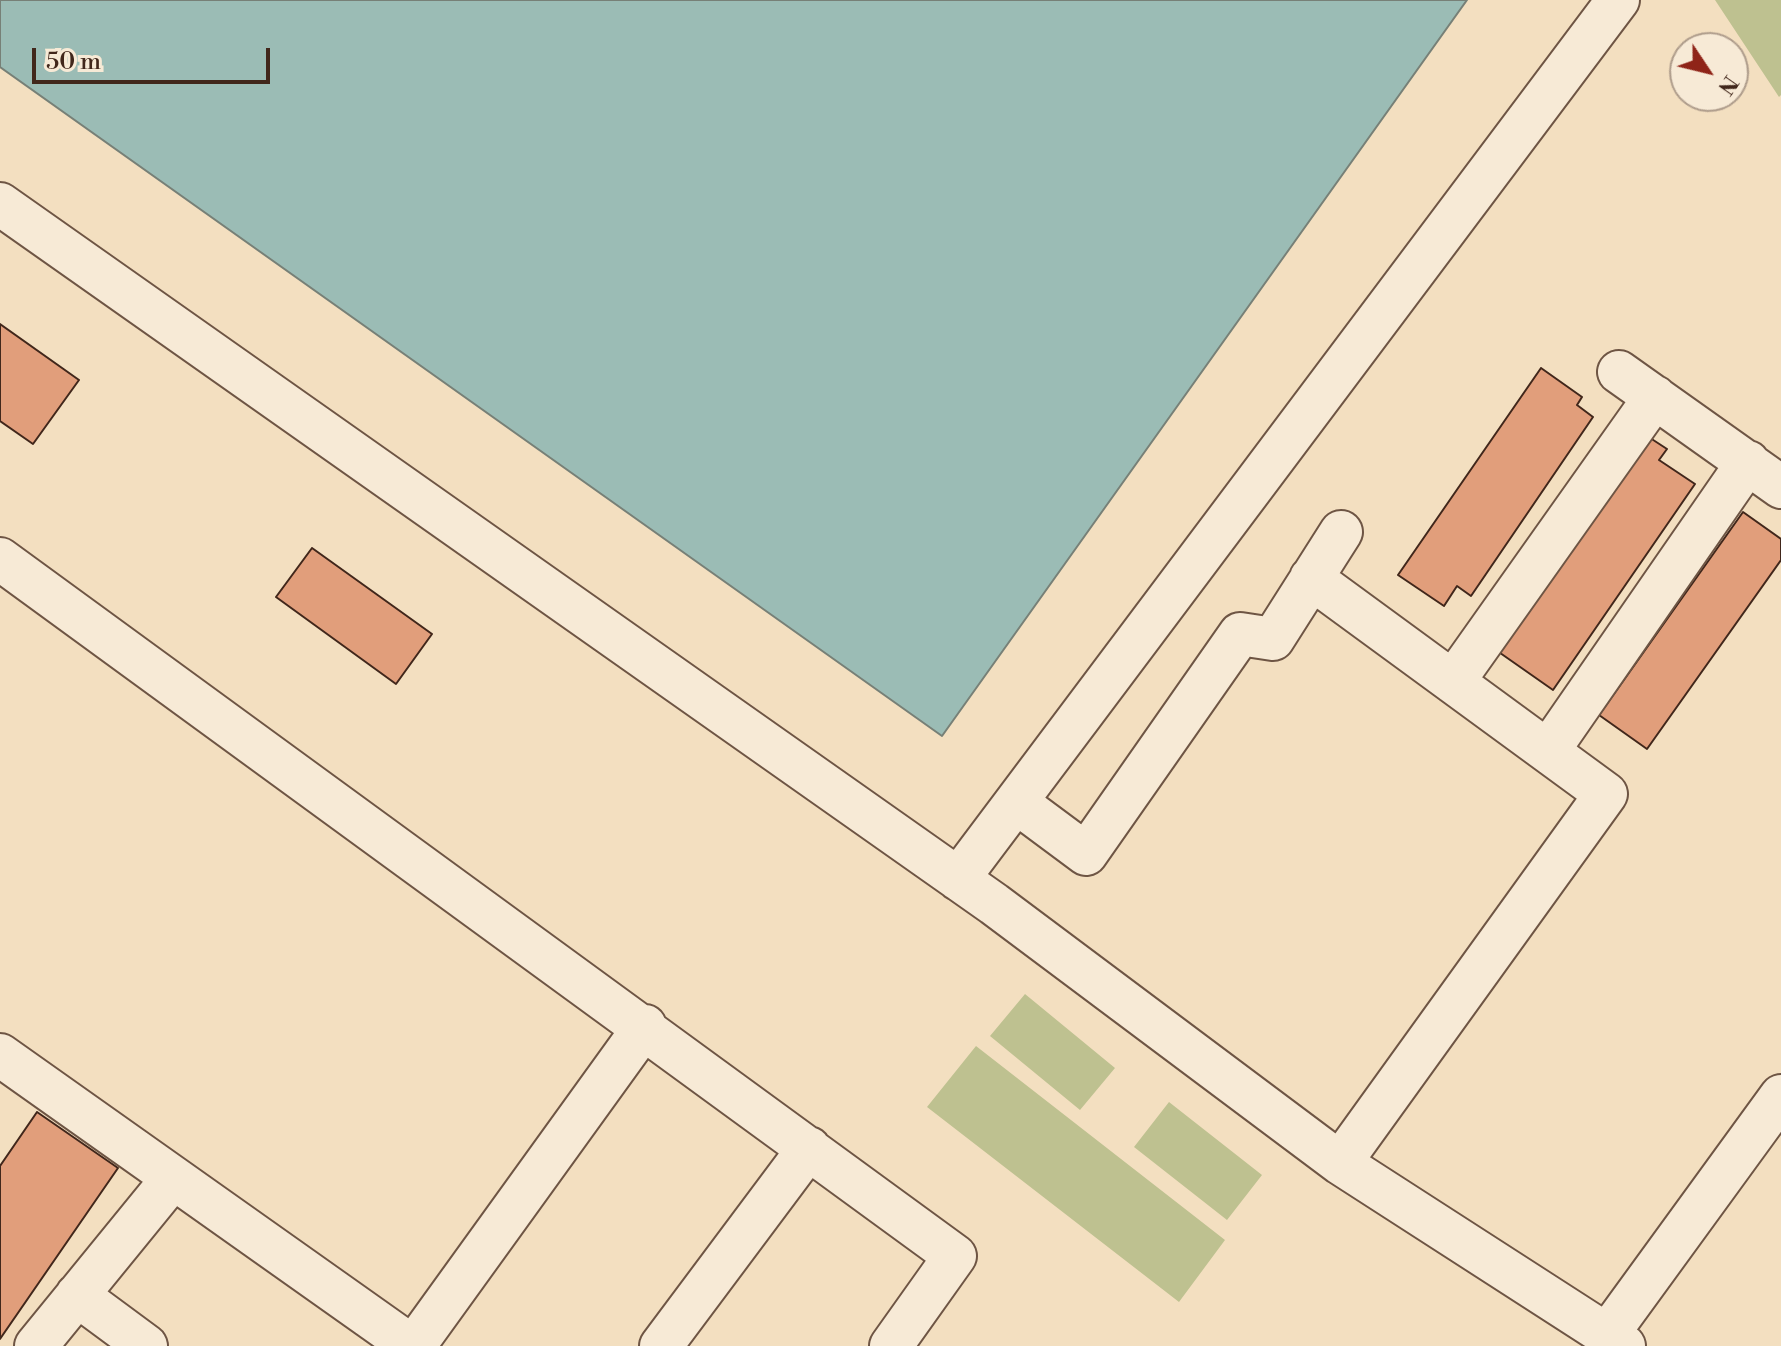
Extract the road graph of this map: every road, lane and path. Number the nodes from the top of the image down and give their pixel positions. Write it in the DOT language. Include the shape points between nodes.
graph roads {
  1 [pos="1618,0"];
  2 [pos="0,204"];
  3 [pos="1619,372"];
  4 [pos="1655,397"];
  5 [pos="1748,462"];
  6 [pos="1781,487"];
  7 [pos="1341,532"];
  8 [pos="0,559"];
  9 [pos="1311,578"];
  10 [pos="1453,682"];
  11 [pos="1548,751"];
  12 [pos="1016,802"];
  13 [pos="958,879"];
  14 [pos="645,1026"];
  15 [pos="0,1055"];
  16 [pos="1781,1096"];
  17 [pos="809,1148"];
  18 [pos="1340,1163"];
  19 [pos="173,1178"];
  20 [pos="77,1295"];
  21 [pos="1616,1340"];
  22 [pos="36,1346"];
  23 [pos="146,1346"];
  24 [pos="413,1346"];
  25 [pos="661,1346"];
  26 [pos="891,1346"];
  1 -- 12 [label="street"];
  2 -- 13 [label="street"];
  3 -- 4 [label="street"];
  4 -- 5 [label="street"];
  4 -- 10 [label="street"];
  5 -- 6 [label="street"];
  5 -- 11 [label="street"];
  7 -- 9 [label="street"];
  8 -- 14 [label="street"];
  9 -- 10 [label="street"];
  9 -- 12 [label="street" via="1273,639 1240,634 1086,854"];
  10 -- 11 [label="street"];
  11 -- 18 [label="street" via="1606,794"];
  12 -- 13 [label="street"];
  13 -- 18 [label="street"];
  14 -- 17 [label="street"];
  14 -- 24 [label="street"];
  15 -- 19 [label="street"];
  16 -- 21 [label="street"];
  17 -- 25 [label="street"];
  17 -- 26 [label="street" via="955,1256"];
  18 -- 21 [label="street"];
  19 -- 20 [label="street"];
  19 -- 24 [label="street"];
  20 -- 22 [label="street"];
  20 -- 23 [label="street"];
}
